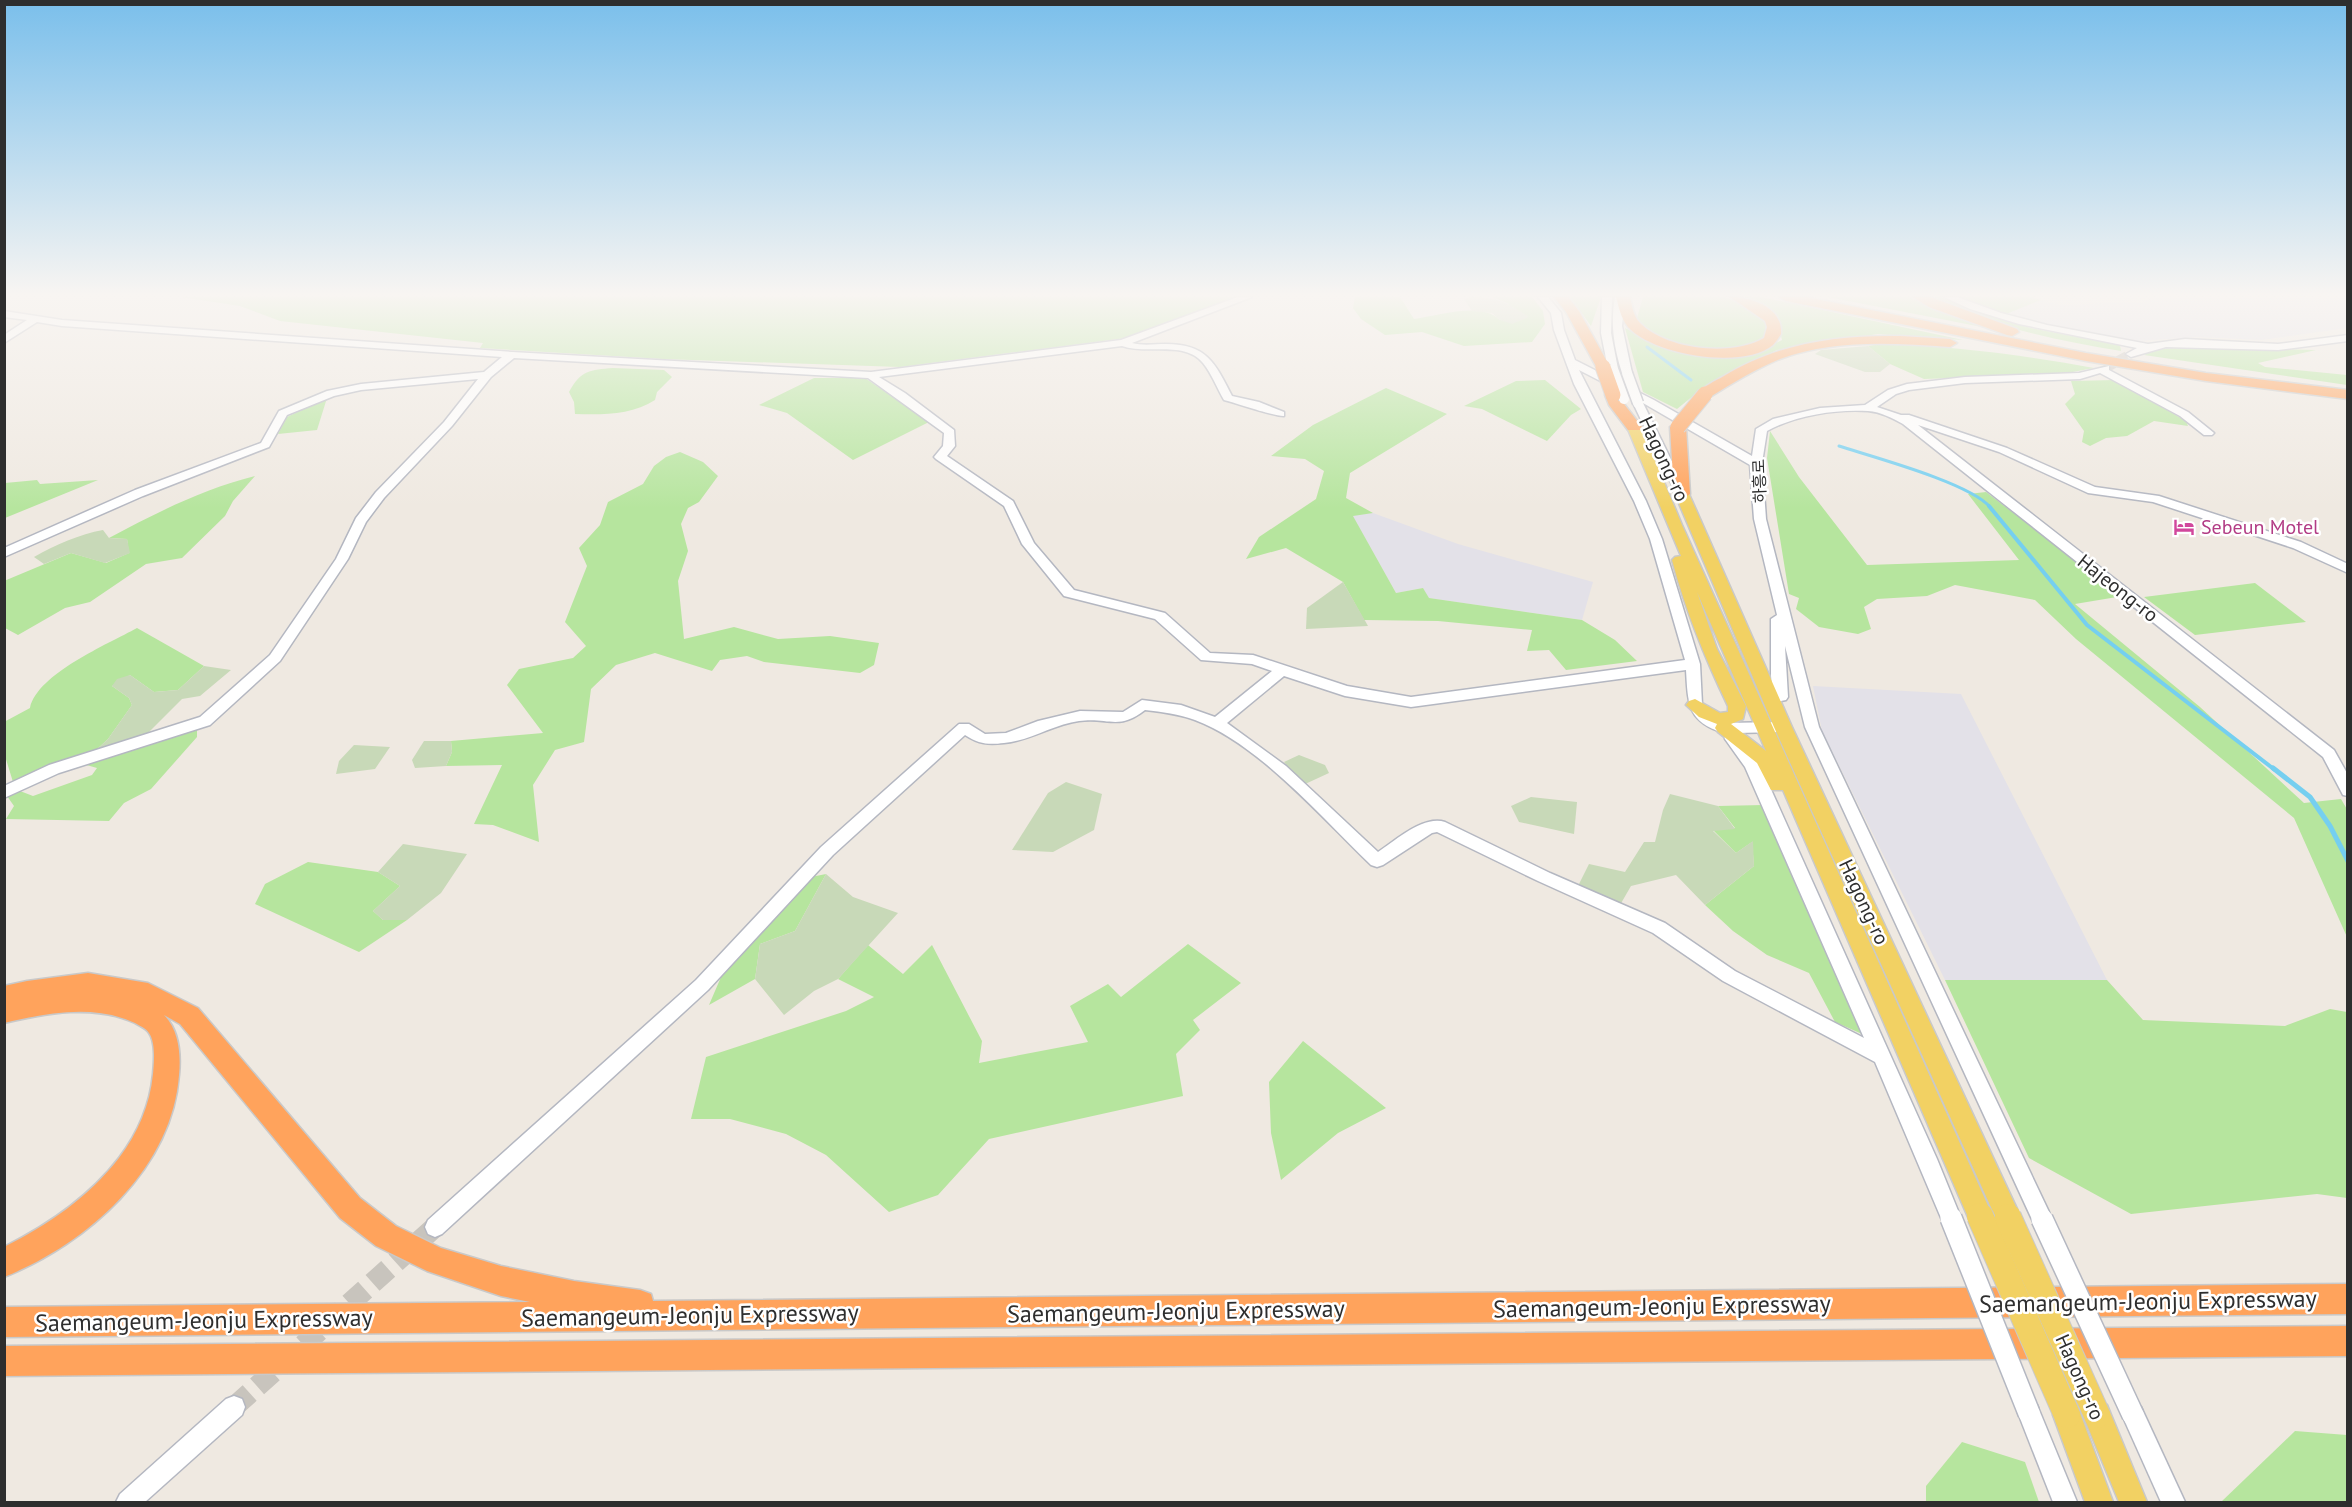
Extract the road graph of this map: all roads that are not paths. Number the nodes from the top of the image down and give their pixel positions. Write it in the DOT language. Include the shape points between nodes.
graph roads {
  1 [pos="497,367"];
  2 [pos="733,367"];
  3 [pos="931,367"];
  4 [pos="1212,367"];
  5 [pos="1573,367"];
  6 [pos="1582,367"];
  7 [pos="1625,367"];
  8 [pos="1749,367"];
  9 [pos="2151,367"];
  10 [pos="2187,367"];
  11 [pos="1608,368"];
  12 [pos="487,375"];
  13 [pos="871,375"];
  14 [pos="2348,389"];
  15 [pos="2348,394"];
  16 [pos="1868,408"];
  17 [pos="1888,412"];
  18 [pos="1280,414"];
  19 [pos="1634,427"];
  20 [pos="2208,433"];
  21 [pos="1756,463"];
  22 [pos="1682,494"];
  23 [pos="1662,495"];
  24 [pos="4,553"];
  25 [pos="2348,569"];
  26 [pos="1778,598"];
  27 [pos="1693,664"];
  28 [pos="1282,670"];
  29 [pos="1771,698"];
  30 [pos="1695,705"];
  31 [pos="1216,724"];
  32 [pos="1724,728"];
  33 [pos="1774,728"];
  34 [pos="2329,754"];
  35 [pos="2348,767"];
  36 [pos="2348,791"];
  37 [pos="4,793"];
  38 [pos="1828,874"];
  39 [pos="4,997"];
  40 [pos="4,1012"];
  41 [pos="1881,1056"];
  42 [pos="435,1227"];
  43 [pos="4,1263"];
  44 [pos="2348,1299"];
  45 [pos="675,1316"];
  46 [pos="4,1322"];
  47 [pos="2348,1341"];
  48 [pos="4,1360"];
  49 [pos="234,1407"];
  50 [pos="128,1503"];
  51 [pos="2066,1503"];
  52 [pos="2099,1503"];
  53 [pos="2133,1503"];
  54 [pos="2173,1503"];
  1 -- 12 [label="street"];
  2 -- 13 [label="street"];
  3 -- 13 [label="street"];
  4 -- 18 [label="street" via="1228,398"];
  5 -- 27 [label="street" via="1656,539"];
  6 -- 21 [label="street"];
  7 -- 22 [label="street, Hagong-ro, bridge" via="1638,403"];
  8 -- 22 [label="highway, bridge" via="1705,394 1678,427"];
  9 -- 15 [label="highway"];
  10 -- 14 [label="highway"];
  11 -- 19 [label="highway, bridge" via="1617,405"];
  12 -- 24 [label="street" via="331,393 283,413 265,445 139,493"];
  12 -- 37 [label="street" via="360,521 342,559 275,658 205,720 54,769"];
  13 -- 28 [label="street" via="950,432 949,446 940,457 1010,504 1028,544 1070,593 1160,616 1206,657 1253,660"];
  16 -- 17 [label="street, Hajeong-ro"];
  16 -- 20 [label="street, 하흥로" via="1907,387 1965,380 2072,376 2104,369 2184,414"];
  16 -- 21 [label="street, 하흥로" via="1821,411 1777,421 1762,429"];
  17 -- 25 [label="street" via="2004,450 2092,490 2155,499 2297,544"];
  17 -- 34 [label="street, Hajeong-ro" via="1907,422"];
  19 -- 23 [label="main road, Hagong-ro"];
  21 -- 26 [label="street, 하흥로" via="1761,519"];
  22 -- 29 [label="main road, Hagong-ro"];
  23 -- 30 [label="main road" via="1693,607 1737,706 1737,715 1718,720"];
  23 -- 33 [label="main road, Hagong-ro"];
  26 -- 29 [label="street" via="1781,697"];
  26 -- 54 [label="street, bridge" via="1812,727"];
  27 -- 28 [label="street" via="1411,702 1345,691"];
  27 -- 30 [label="street"];
  28 -- 31 [label="street"];
  29 -- 33 [label="main road, Hagong-ro"];
  30 -- 32 [label="street" via="1705,719"];
  31 -- 41 [label="street" via="1263,755 1377,861 1428,828 1439,826 1659,928 1729,976"];
  31 -- 42 [label="street" via="1193,714 1142,705 1126,717 1080,716 1006,738 982,739 963,728 827,851 702,985"];
  32 -- 33 [label="street"];
  32 -- 38 [label="main road" via="1764,759"];
  32 -- 41 [label="street" via="1752,765"];
  33 -- 38 [label="main road, Hagong-ro"];
  33 -- 53 [label="main road, Hagong-ro, bridge" via="2008,1217"];
  34 -- 35 [label="street"];
  34 -- 36 [label="street, Hajeong-ro"];
  38 -- 52 [label="main road, Hagong-ro, bridge" via="2067,1414"];
  39 -- 45 [label="highway" via="27,990 88,983 148,993 189,1016 350,1208 386,1236 436,1261 501,1281 656,1307"];
  40 -- 43 [label="highway" via="51,1003 112,1003 155,1021 165,1036 168,1062 165,1096 154,1124 118,1180 49,1240"];
  41 -- 51 [label="street, bridge"];
  44 -- 45 [label="highway, Saemangeum-Jeonju Expressway"];
  45 -- 46 [label="highway, Saemangeum-Jeonju Expressway"];
  47 -- 48 [label="highway, Saemangeum-Jeonju Expressway"];
  49 -- 50 [label="street"];
}
